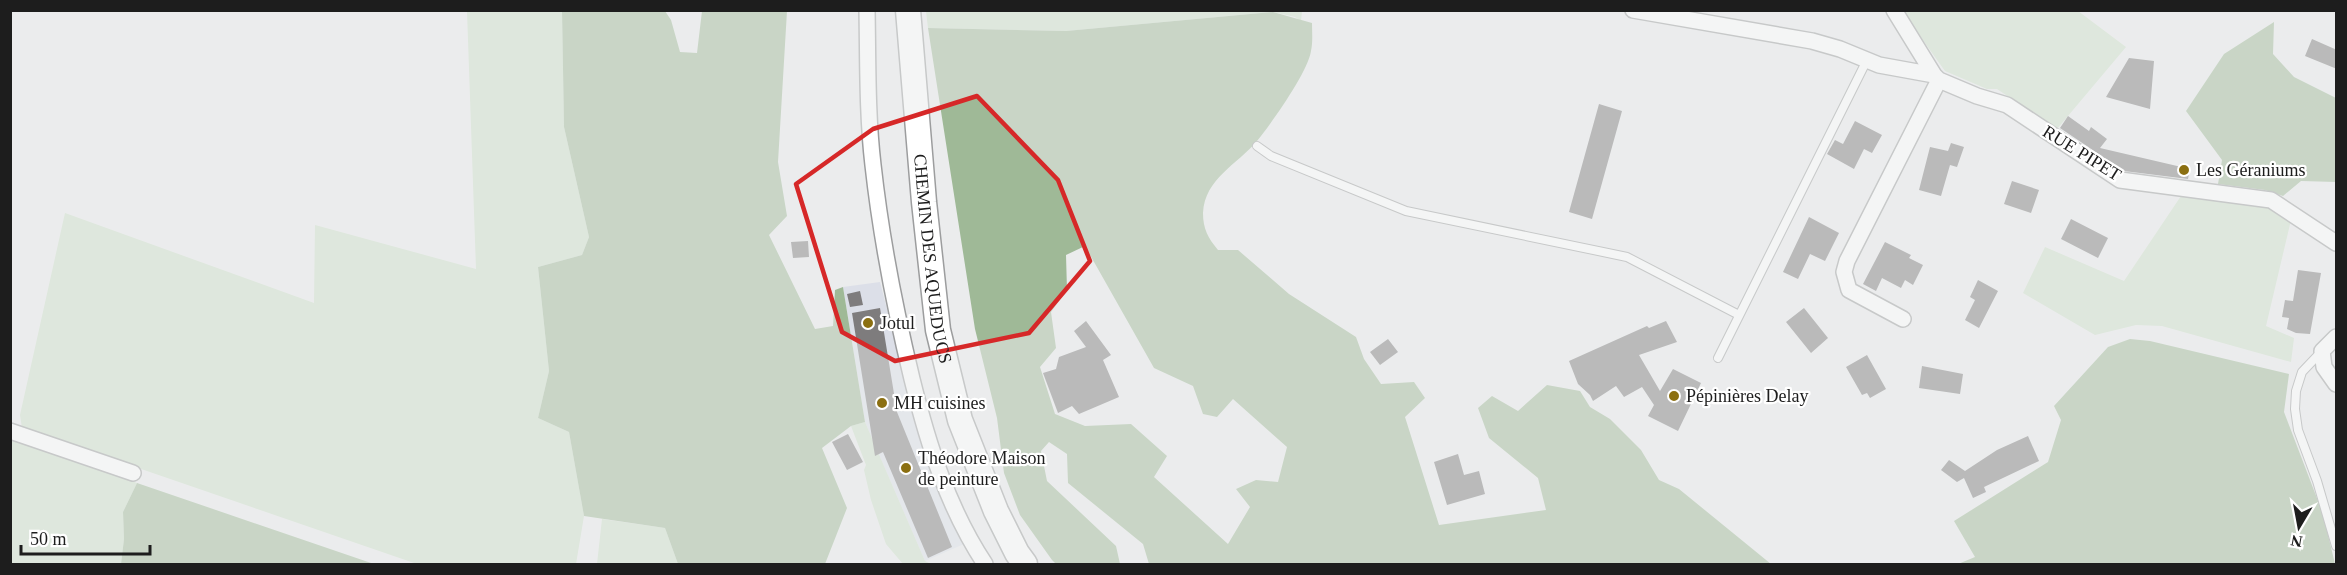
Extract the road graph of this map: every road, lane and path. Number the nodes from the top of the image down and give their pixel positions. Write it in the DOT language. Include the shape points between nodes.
graph roads {
  1 [pos="867,10"];
  2 [pos="908,10"];
  3 [pos="1633,10"];
  4 [pos="1894,10"];
  5 [pos="1867,60"];
  6 [pos="1937,77"];
  7 [pos="1257,146"];
  8 [pos="2337,243"];
  9 [pos="1739,315"];
  10 [pos="1903,319"];
  11 [pos="2337,337"];
  12 [pos="2322,351"];
  13 [pos="1718,358"];
  14 [pos="2337,384"];
  15 [pos="10,431"];
  16 [pos="133,473"];
  17 [pos="2337,546"];
  18 [pos="985,564"];
  19 [pos="1025,564"];
  1 -- 18 [label="street" via="872,163 886,261 932,452 970,543"];
  2 -- 19 [label="main road, CHEMIN DES AQUEDUCS" via="938,330 960,420 996,511"];
  3 -- 5 [label="street, RUE PIPET" via="1812,41"];
  4 -- 6 [label="street"];
  5 -- 6 [label="street, RUE PIPET"];
  5 -- 9 [label="lane"];
  6 -- 8 [label="street, RUE PIPET" via="2007,105 2120,180 2271,200"];
  6 -- 10 [label="street" via="1844,272 1849,290"];
  7 -- 9 [label="lane" via="1271,156 1406,211 1627,257"];
  9 -- 13 [label="lane"];
  11 -- 12 [label="street"];
  12 -- 14 [label="street" via="2324,367"];
  12 -- 17 [label="lane" via="2302,372 2295,409 2298,430"];
  15 -- 16 [label="street"];
}
